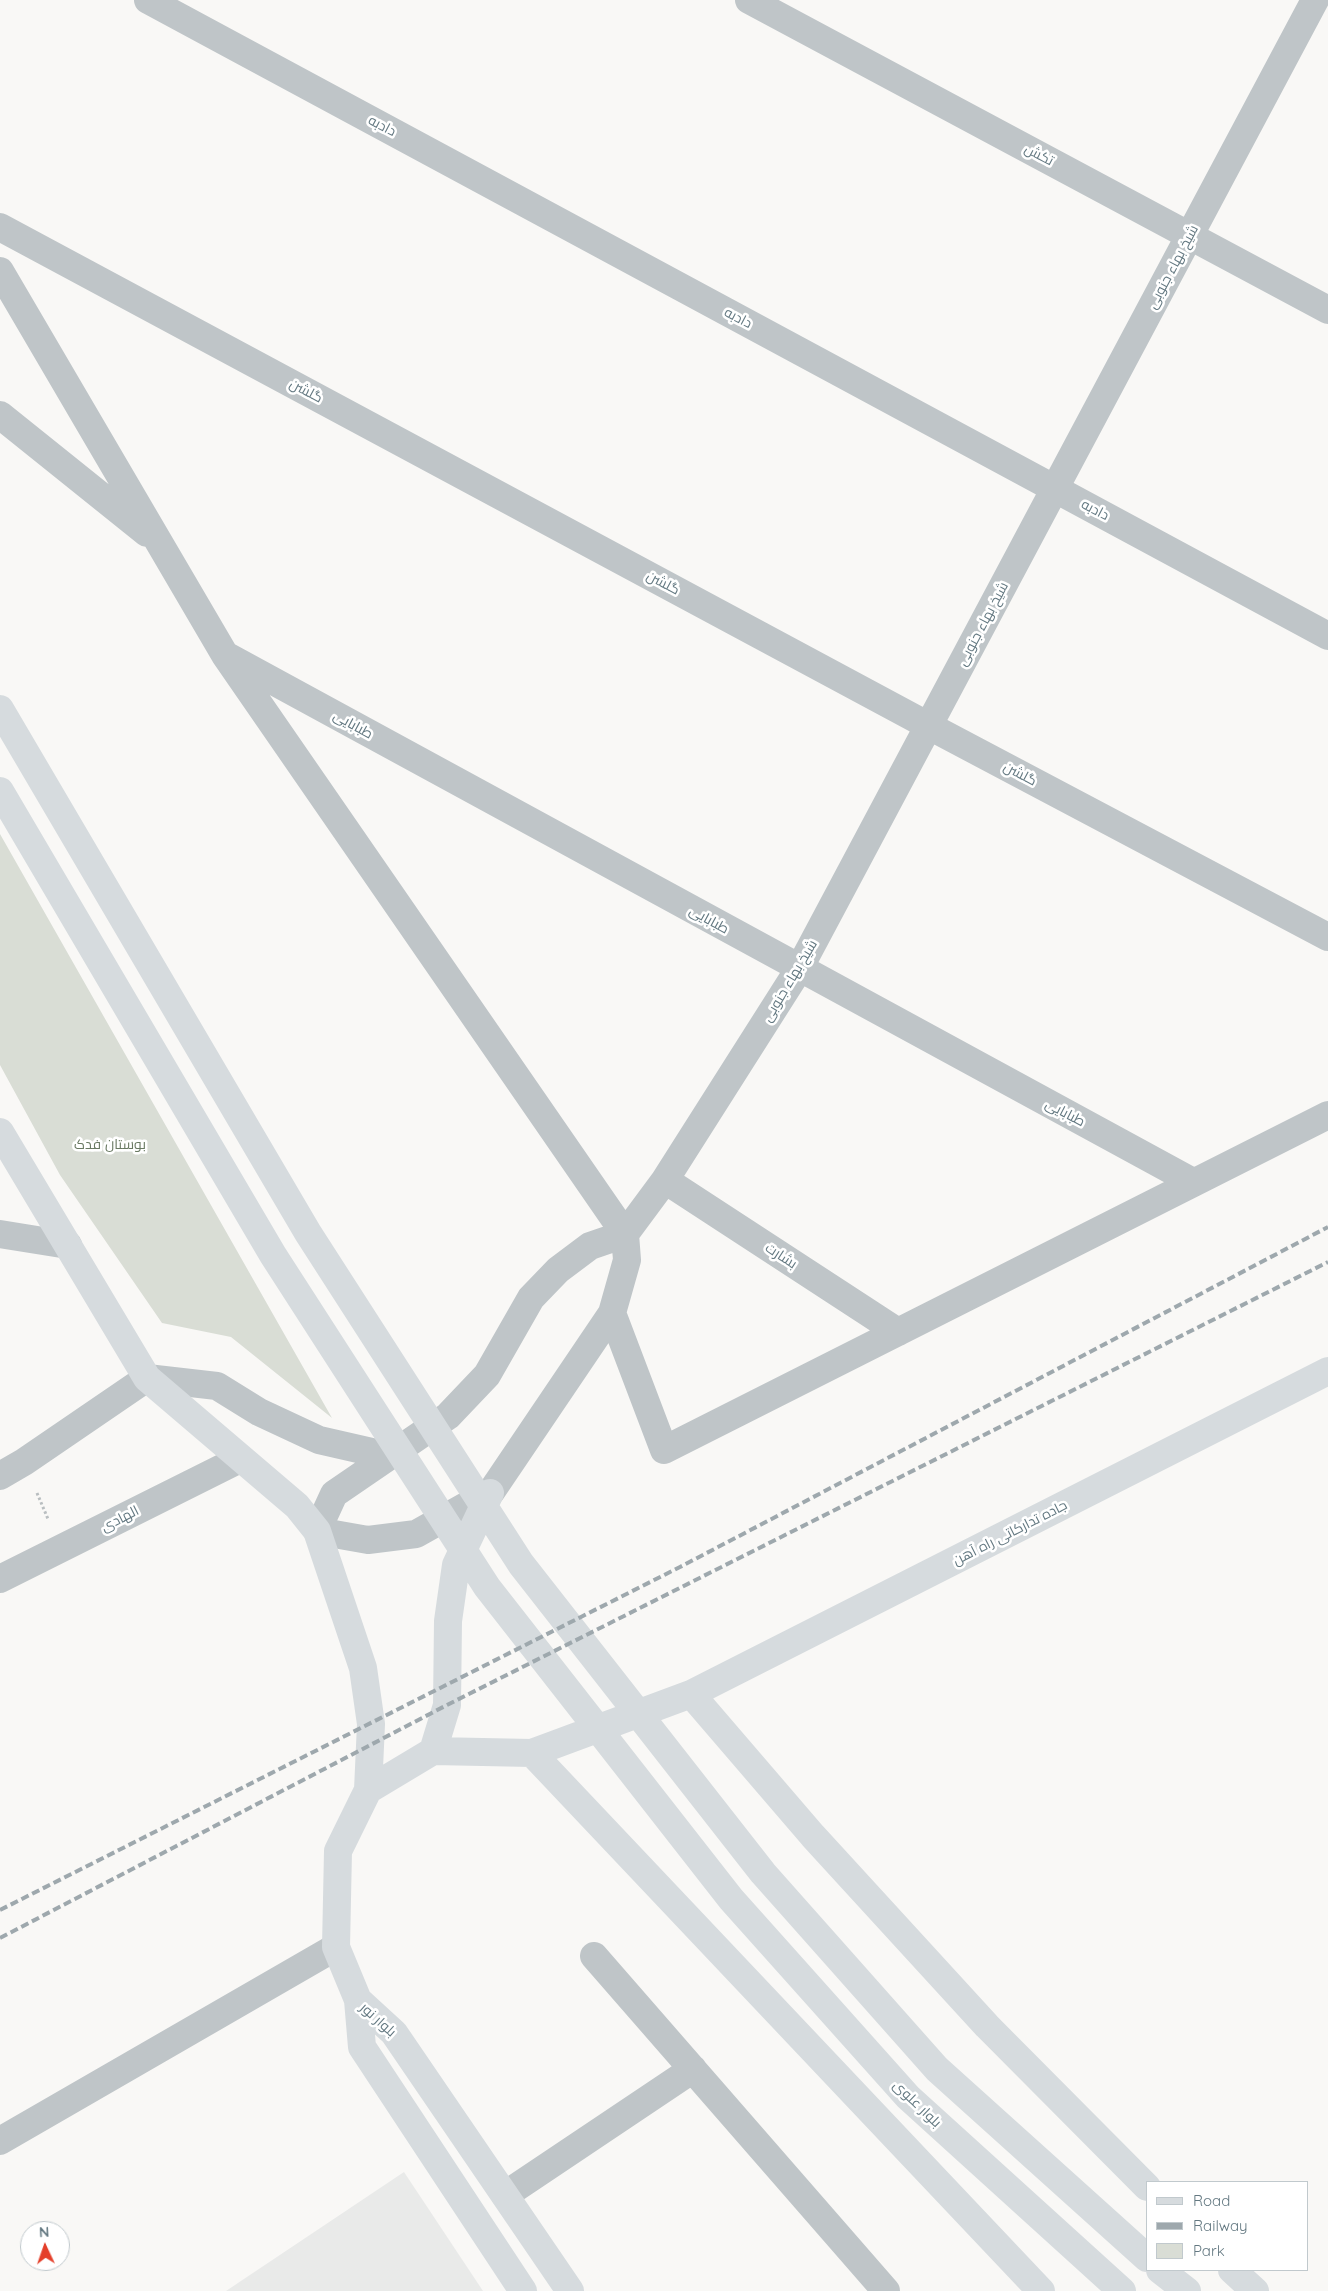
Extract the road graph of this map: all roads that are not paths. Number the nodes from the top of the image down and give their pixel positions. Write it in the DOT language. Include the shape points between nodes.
graph roads {
  1 [pos="148,0"];
  2 [pos="749,0"];
  3 [pos="1315,0"];
  4 [pos="1328,7"];
  5 [pos="0,227"];
  6 [pos="1190,236"];
  7 [pos="0,271"];
  8 [pos="1328,310"];
  9 [pos="0,415"];
  10 [pos="1055,488"];
  11 [pos="160,543"];
  12 [pos="1328,636"];
  13 [pos="225,655"];
  14 [pos="0,710"];
  15 [pos="929,726"];
  16 [pos="0,791"];
  17 [pos="1328,937"];
  18 [pos="799,969"];
  19 [pos="1328,1115"];
  20 [pos="0,1132"];
  21 [pos="665,1180"];
  22 [pos="1194,1182"];
  23 [pos="0,1234"];
  24 [pos="626,1234"];
  25 [pos="68,1245"];
  26 [pos="612,1312"];
  27 [pos="898,1332"];
  28 [pos="1328,1371"];
  29 [pos="147,1378"];
  30 [pos="389,1456"];
  31 [pos="240,1459"];
  32 [pos="0,1476"];
  33 [pos="491,1492"];
  34 [pos="317,1531"];
  35 [pos="0,1579"];
  36 [pos="691,1694"];
  37 [pos="433,1751"];
  38 [pos="532,1753"];
  39 [pos="368,1790"];
  40 [pos="336,1947"];
  41 [pos="594,1956"];
  42 [pos="358,2000"];
  43 [pos="693,2070"];
  44 [pos="0,2141"];
  45 [pos="1146,2186"];
  46 [pos="505,2195"];
  47 [pos="1146,2257"];
  48 [pos="1161,2271"];
  49 [pos="1233,2271"];
  50 [pos="523,2291"];
  51 [pos="570,2291"];
  52 [pos="886,2291"];
  53 [pos="1041,2291"];
  54 [pos="1122,2291"];
  55 [pos="1187,2291"];
  56 [pos="1255,2291"];
  1 -- 10 [label="street, دادبه"];
  2 -- 6 [label="street, تکش"];
  3 -- 4 [label="street"];
  3 -- 6 [label="street, شیخ بهاء جنوبی"];
  5 -- 15 [label="street, گلشن"];
  6 -- 8 [label="street, تکش"];
  6 -- 10 [label="street, شیخ بهاء جنوبی"];
  7 -- 11 [label="street"];
  9 -- 11 [label="street"];
  10 -- 12 [label="street, دادبه"];
  10 -- 15 [label="street, شیخ بهاء جنوبی"];
  11 -- 13 [label="street"];
  13 -- 18 [label="street, طبابایی"];
  13 -- 24 [label="street"];
  14 -- 47 [label="main road" via="308,1233 521,1564 763,1873 937,2069"];
  15 -- 17 [label="street, گلشن"];
  15 -- 18 [label="street, شیخ بهاء جنوبی"];
  16 -- 54 [label="main road, بلوار علوی" via="272,1255 487,1587 731,1899 908,2097"];
  18 -- 21 [label="street, شیخ بهاء جنوبی"];
  18 -- 22 [label="street, طبابایی"];
  19 -- 22 [label="street"];
  20 -- 25 [label="main road"];
  21 -- 24 [label="street, شیخ بهاء جنوبی"];
  21 -- 27 [label="street, بشارت"];
  22 -- 27 [label="street"];
  23 -- 25 [label="street"];
  24 -- 26 [label="street" via="627,1260"];
  24 -- 30 [label="street" via="590,1246 558,1270 531,1298 486,1375 448,1416"];
  25 -- 29 [label="main road"];
  26 -- 27 [label="street" via="664,1450"];
  26 -- 33 [label="street"];
  28 -- 36 [label="main road, جاده تدارکاتی راه آهن"];
  29 -- 30 [label="street" via="216,1386 259,1412 319,1440"];
  29 -- 31 [label="main road"];
  29 -- 32 [label="street"];
  30 -- 34 [label="street" via="334,1494"];
  31 -- 34 [label="main road" via="297,1506"];
  31 -- 35 [label="street, الهادی"];
  33 -- 34 [label="street" via="416,1534 368,1540"];
  33 -- 37 [label="main road" via="456,1565 448,1621 447,1706"];
  34 -- 39 [label="main road" via="364,1668 371,1724"];
  36 -- 38 [label="main road, جاده تدارکاتی راه آهن"];
  36 -- 45 [label="main road" via="813,1836 987,2026"];
  37 -- 38 [label="main road"];
  37 -- 39 [label="main road"];
  38 -- 53 [label="main road"];
  39 -- 40 [label="main road" via="338,1851"];
  40 -- 42 [label="main road"];
  40 -- 44 [label="street"];
  41 -- 43 [label="street"];
  42 -- 46 [label="main road, بلوار نور" via="394,2033"];
  42 -- 50 [label="main road, بلوار نور" via="362,2046"];
  43 -- 46 [label="street"];
  43 -- 52 [label="street"];
  46 -- 51 [label="main road, بلوار نور"];
  48 -- 55 [label="main road"];
  49 -- 56 [label="main road"];
}
